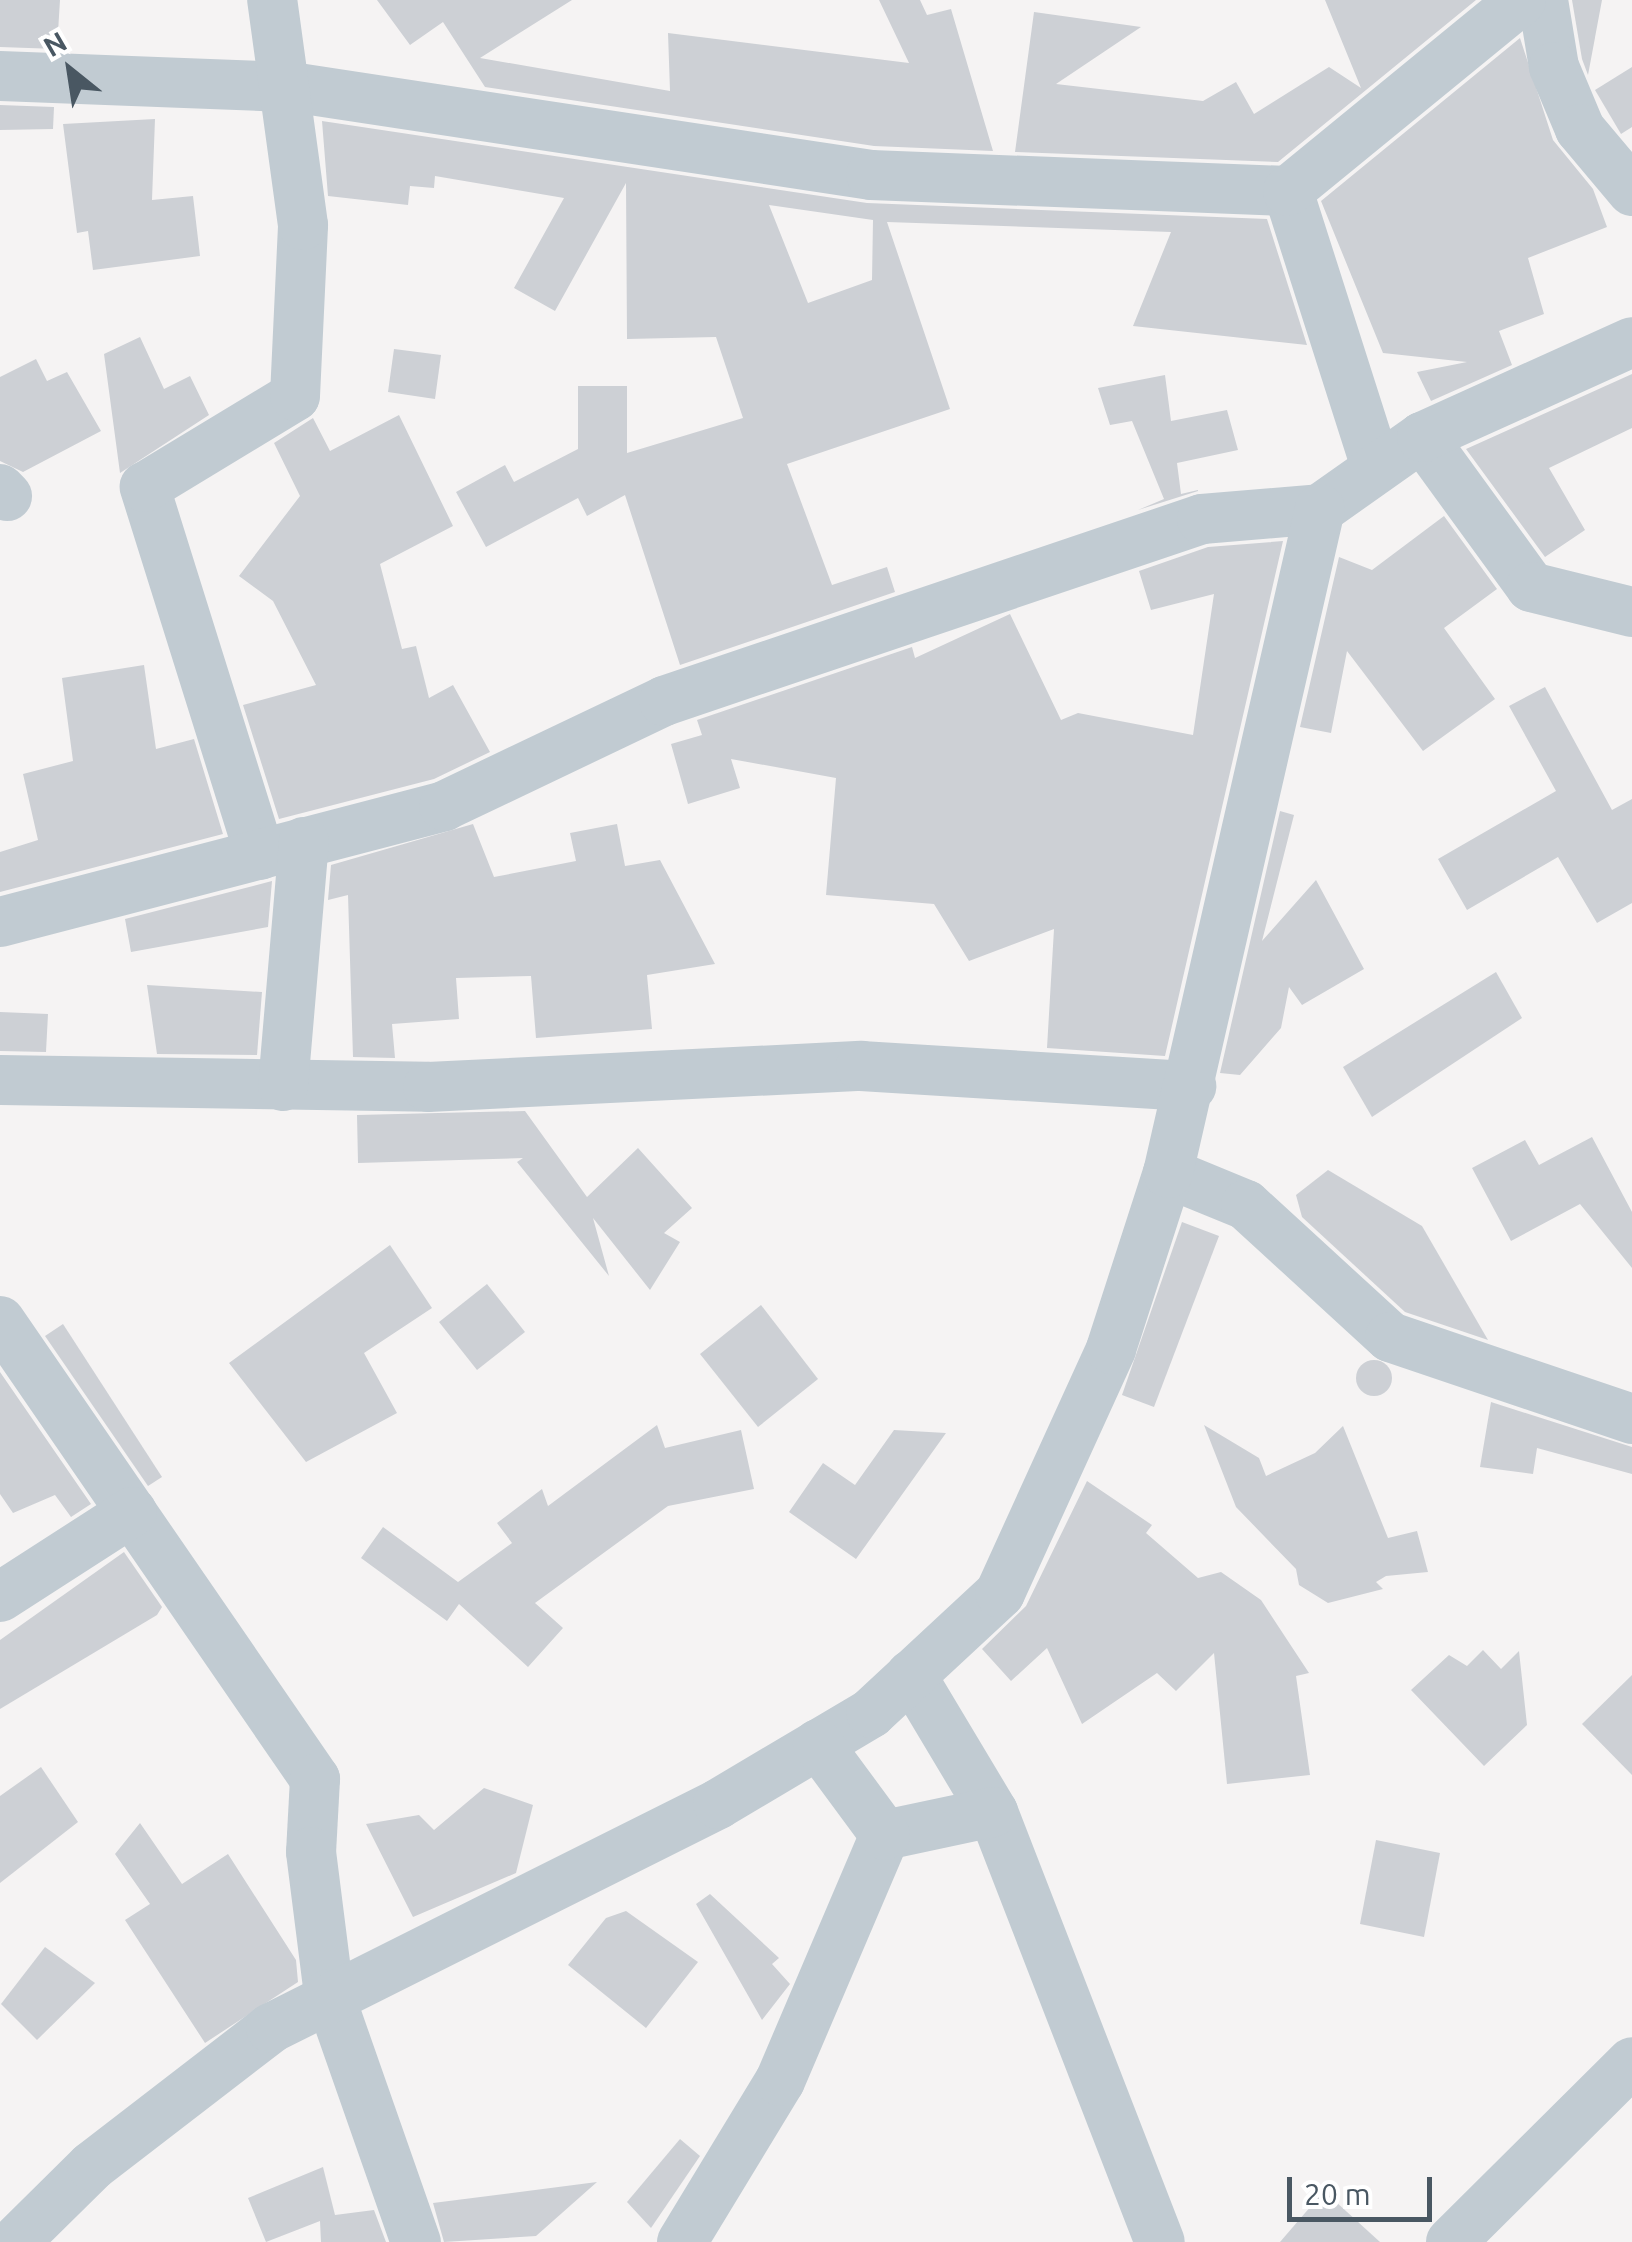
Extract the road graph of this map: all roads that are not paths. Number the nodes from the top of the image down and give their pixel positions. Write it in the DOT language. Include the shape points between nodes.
graph roads {
  1 [pos="272,0"];
  2 [pos="1514,5"];
  3 [pos="0,76"];
  4 [pos="290,87"];
  5 [pos="1288,191"];
  6 [pos="1632,191"];
  7 [pos="1632,342"];
  8 [pos="1422,436"];
  9 [pos="1376,466"];
  10 [pos="1320,509"];
  11 [pos="1632,612"];
  12 [pos="282,848"];
  13 [pos="0,922"];
  14 [pos="0,1080"];
  15 [pos="283,1086"];
  16 [pos="1191,1086"];
  17 [pos="1168,1173"];
  18 [pos="0,1322"];
  19 [pos="1632,1419"];
  20 [pos="132,1512"];
  21 [pos="0,1597"];
  22 [pos="911,1675"];
  23 [pos="818,1744"];
  24 [pos="992,1812"];
  25 [pos="886,1835"];
  26 [pos="329,1994"];
  27 [pos="1632,2062"];
  28 [pos="16,2242"];
  29 [pos="416,2242"];
  30 [pos="682,2242"];
  31 [pos="1160,2242"];
  32 [pos="1452,2242"];
  1 -- 4 [label="street"];
  2 -- 5 [label="street"];
  2 -- 6 [label="street" via="1554,68 1580,129"];
  3 -- 4 [label="street"];
  4 -- 5 [label="street" via="872,175"];
  4 -- 12 [label="street" via="303,225 295,396 145,487"];
  5 -- 9 [label="street"];
  7 -- 8 [label="street"];
  8 -- 9 [label="street"];
  8 -- 11 [label="street" via="1531,587"];
  9 -- 10 [label="street"];
  10 -- 12 [label="street" via="1202,518 664,702 444,806"];
  10 -- 16 [label="street"];
  12 -- 13 [label="street"];
  12 -- 15 [label="street"];
  14 -- 15 [label="street"];
  15 -- 16 [label="street" via="862,1066"];
  16 -- 17 [label="street"];
  17 -- 19 [label="street" via="1246,1205 1390,1337"];
  17 -- 22 [label="street" via="1111,1349 1000,1593"];
  18 -- 20 [label="street"];
  20 -- 21 [label="street"];
  20 -- 26 [label="street" via="315,1778 311,1852"];
  22 -- 23 [label="street"];
  22 -- 24 [label="street"];
  23 -- 25 [label="street"];
  23 -- 26 [label="street" via="483,1928"];
  24 -- 25 [label="street"];
  24 -- 31 [label="street"];
  25 -- 30 [label="street" via="780,2082"];
  26 -- 28 [label="street" via="170,2104"];
  26 -- 29 [label="street"];
  27 -- 32 [label="street"];
}
